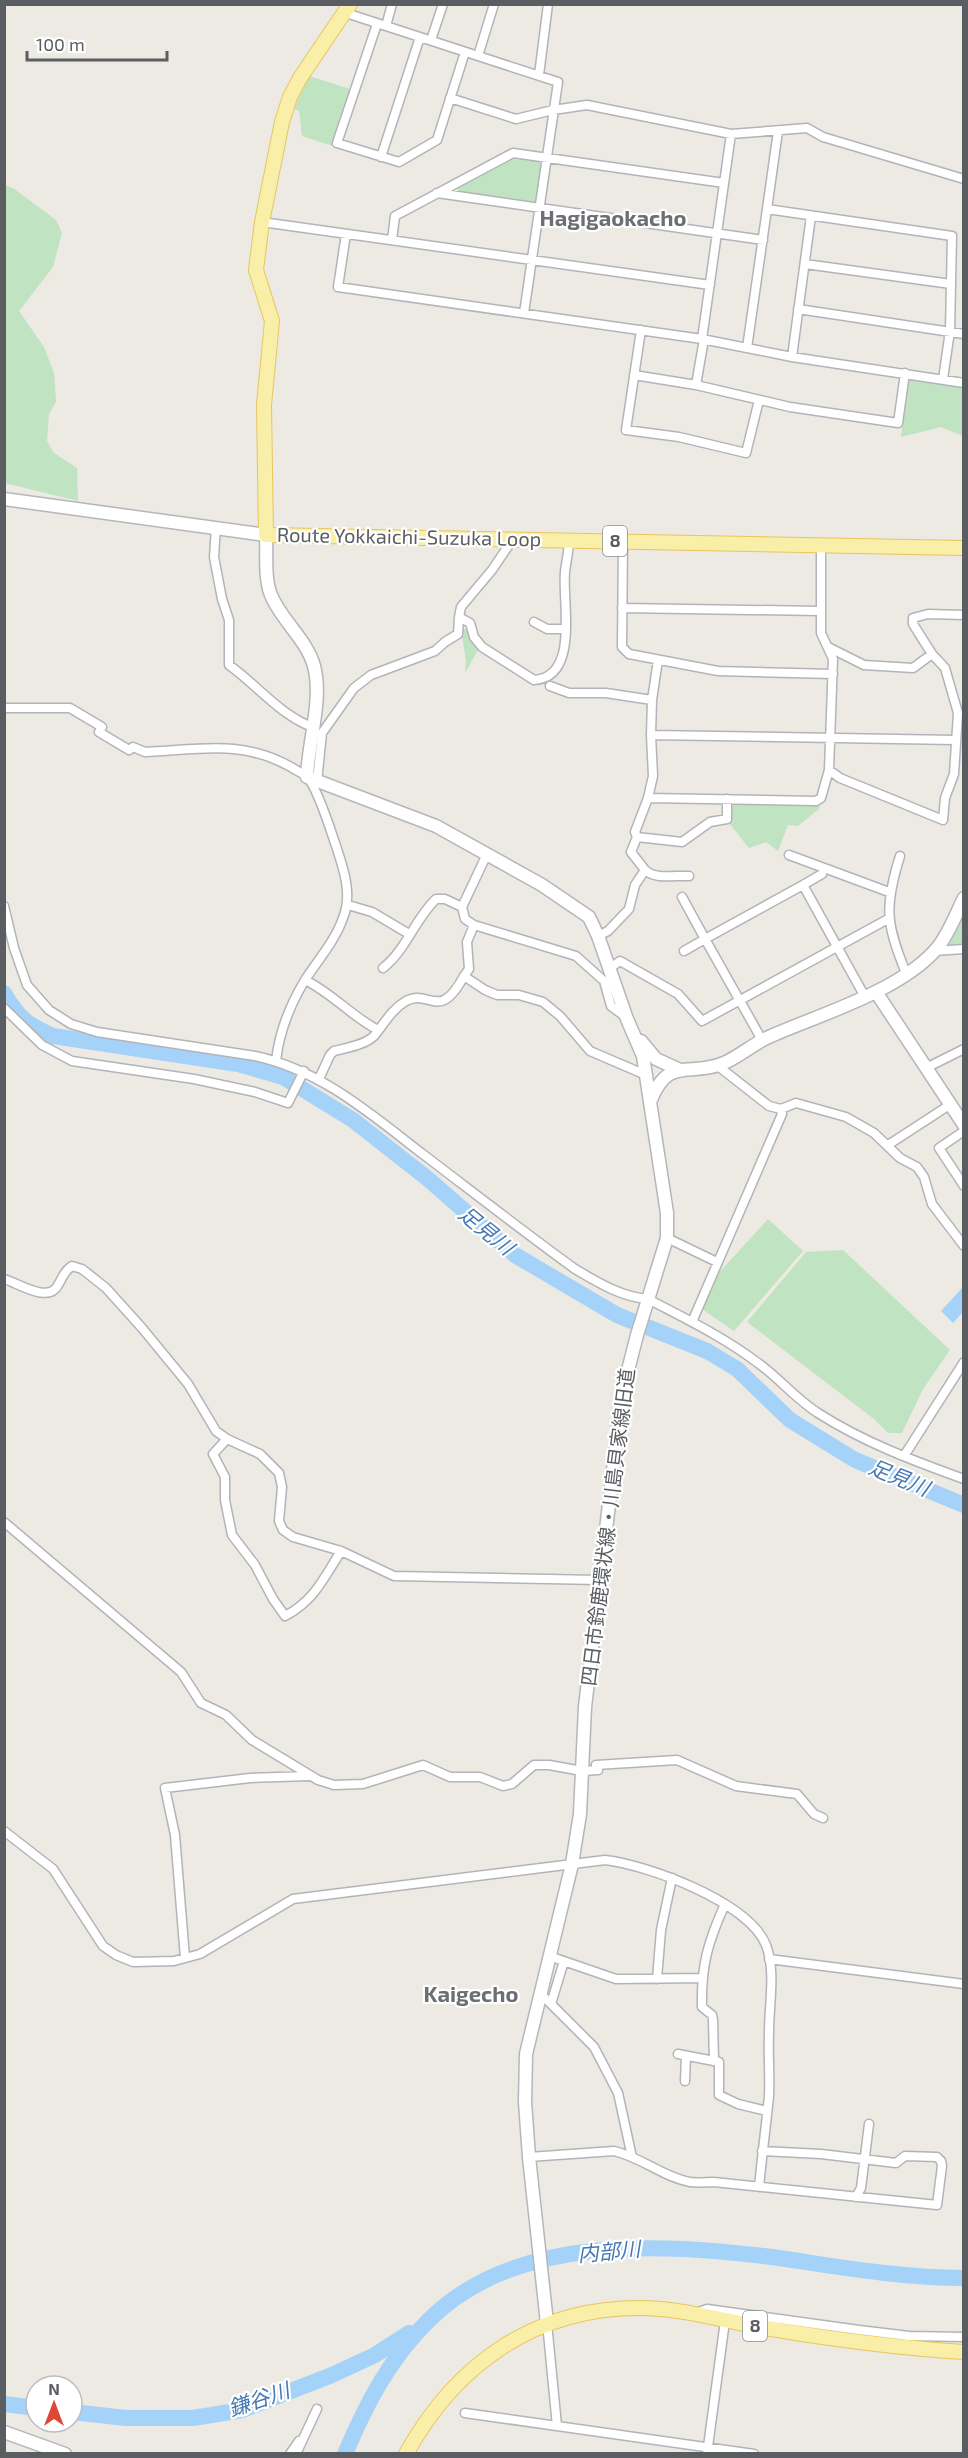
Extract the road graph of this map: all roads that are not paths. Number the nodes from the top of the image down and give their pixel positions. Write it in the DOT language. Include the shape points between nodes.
graph roads {
  1 [pos="392,4"];
  2 [pos="443,4"];
  3 [pos="494,4"];
  4 [pos="548,4"];
  5 [pos="348,9"];
  6 [pos="381,25"];
  7 [pos="420,37"];
  8 [pos="431,40"];
  9 [pos="465,52"];
  10 [pos="478,56"];
  11 [pos="539,75"];
  12 [pos="450,98"];
  13 [pos="553,110"];
  14 [pos="778,131"];
  15 [pos="731,134"];
  16 [pos="381,157"];
  17 [pos="546,158"];
  18 [pos="963,179"];
  19 [pos="724,183"];
  20 [pos="437,193"];
  21 [pos="540,208"];
  22 [pos="767,209"];
  23 [pos="811,216"];
  24 [pos="262,222"];
  25 [pos="718,233"];
  26 [pos="346,234"];
  27 [pos="392,240"];
  28 [pos="763,240"];
  29 [pos="532,261"];
  30 [pos="804,264"];
  31 [pos="951,284"];
  32 [pos="710,285"];
  33 [pos="798,309"];
  34 [pos="524,313"];
  35 [pos="641,330"];
  36 [pos="950,331"];
  37 [pos="963,334"];
  38 [pos="703,339"];
  39 [pos="747,348"];
  40 [pos="792,357"];
  41 [pos="905,373"];
  42 [pos="634,375"];
  43 [pos="943,379"];
  44 [pos="963,383"];
  45 [pos="696,385"];
  46 [pos="759,400"];
  47 [pos="4,499"];
  48 [pos="216,527"];
  49 [pos="266,535"];
  50 [pos="513,539"];
  51 [pos="569,540"];
  52 [pos="623,541"];
  53 [pos="821,544"];
  54 [pos="963,548"];
  55 [pos="622,608"];
  56 [pos="820,611"];
  57 [pos="963,615"];
  58 [pos="459,617"];
  59 [pos="534,622"];
  60 [pos="565,630"];
  61 [pos="827,647"];
  62 [pos="932,654"];
  63 [pos="658,660"];
  64 [pos="833,674"];
  65 [pos="550,686"];
  66 [pos="652,700"];
  67 [pos="4,708"];
  68 [pos="312,727"];
  69 [pos="651,735"];
  70 [pos="831,737"];
  71 [pos="955,740"];
  72 [pos="829,770"];
  73 [pos="312,780"];
  74 [pos="648,798"];
  75 [pos="727,800"];
  76 [pos="637,837"];
  77 [pos="487,854"];
  78 [pos="789,855"];
  79 [pos="900,856"];
  80 [pos="645,870"];
  81 [pos="822,874"];
  82 [pos="689,876"];
  83 [pos="803,885"];
  84 [pos="889,892"];
  85 [pos="682,897"];
  86 [pos="963,898"];
  87 [pos="348,905"];
  88 [pos="4,906"];
  89 [pos="462,907"];
  90 [pos="888,919"];
  91 [pos="474,925"];
  92 [pos="409,934"];
  93 [pos="598,936"];
  94 [pos="705,939"];
  95 [pos="837,947"];
  96 [pos="963,949"];
  97 [pos="684,951"];
  98 [pos="934,951"];
  99 [pos="383,968"];
  100 [pos="906,973"];
  101 [pos="464,976"];
  102 [pos="609,976"];
  103 [pos="305,980"];
  104 [pos="871,995"];
  105 [pos="740,1000"];
  106 [pos="4,1008"];
  107 [pos="378,1030"];
  108 [pos="634,1033"];
  109 [pos="762,1040"];
  110 [pos="963,1049"];
  111 [pos="276,1061"];
  112 [pos="718,1065"];
  113 [pos="926,1068"];
  114 [pos="678,1069"];
  115 [pos="303,1072"];
  116 [pos="646,1075"];
  117 [pos="319,1079"];
  118 [pos="649,1102"];
  119 [pos="951,1104"];
  120 [pos="781,1109"];
  121 [pos="963,1125"];
  122 [pos="963,1131"];
  123 [pos="888,1145"];
  124 [pos="963,1186"];
  125 [pos="667,1238"];
  126 [pos="963,1246"];
  127 [pos="717,1262"];
  128 [pos="4,1279"];
  129 [pos="647,1301"];
  130 [pos="693,1322"];
  131 [pos="963,1362"];
  132 [pos="227,1439"];
  133 [pos="904,1456"];
  134 [pos="963,1479"];
  135 [pos="4,1522"];
  136 [pos="340,1551"];
  137 [pos="599,1580"];
  138 [pos="582,1771"];
  139 [pos="310,1776"];
  140 [pos="823,1818"];
  141 [pos="4,1831"];
  142 [pos="572,1864"];
  143 [pos="672,1878"];
  144 [pos="725,1904"];
  145 [pos="549,1956"];
  146 [pos="184,1958"];
  147 [pos="769,1959"];
  148 [pos="564,1961"];
  149 [pos="701,1978"];
  150 [pos="657,1979"];
  151 [pos="963,1984"];
  152 [pos="540,1993"];
  153 [pos="551,2004"];
  154 [pos="714,2060"];
  155 [pos="685,2081"];
  156 [pos="767,2111"];
  157 [pos="870,2124"];
  158 [pos="762,2151"];
  159 [pos="632,2157"];
  160 [pos="864,2160"];
  161 [pos="529,2162"];
  162 [pos="759,2187"];
  163 [pos="856,2197"];
  164 [pos="694,2314"];
  165 [pos="546,2317"];
  166 [pos="725,2320"];
  167 [pos="963,2337"];
  168 [pos="963,2352"];
  169 [pos="317,2409"];
  170 [pos="465,2413"];
  171 [pos="556,2426"];
  172 [pos="4,2432"];
  173 [pos="303,2436"];
  174 [pos="707,2450"];
  175 [pos="60,2452"];
  176 [pos="290,2454"];
  177 [pos="296,2454"];
  178 [pos="406,2454"];
  179 [pos="754,2454"];
  1 -- 6 [label="street"];
  2 -- 8 [label="street"];
  3 -- 10 [label="street"];
  4 -- 11 [label="street"];
  5 -- 6 [label="street"];
  5 -- 24 [label="main road, Route Yokkaichi-Suzuka Loop" via="290,97"];
  6 -- 7 [label="street"];
  6 -- 16 [label="street" via="337,143"];
  7 -- 8 [label="street"];
  7 -- 16 [label="street"];
  8 -- 9 [label="street"];
  9 -- 10 [label="street"];
  9 -- 12 [label="street"];
  10 -- 11 [label="street"];
  11 -- 13 [label="street" via="558,82"];
  12 -- 13 [label="street" via="516,119"];
  12 -- 16 [label="street" via="437,140 399,162"];
  13 -- 15 [label="street" via="587,105"];
  13 -- 17 [label="street"];
  14 -- 15 [label="street"];
  14 -- 18 [label="street" via="807,128 823,137"];
  14 -- 22 [label="street"];
  15 -- 19 [label="street"];
  17 -- 19 [label="street"];
  17 -- 20 [label="street" via="513,153"];
  17 -- 21 [label="street"];
  19 -- 25 [label="street"];
  20 -- 21 [label="street"];
  20 -- 27 [label="street" via="395,216"];
  21 -- 25 [label="street"];
  21 -- 29 [label="street"];
  22 -- 23 [label="street"];
  22 -- 28 [label="street"];
  23 -- 30 [label="street"];
  23 -- 31 [label="street" via="952,236"];
  24 -- 26 [label="street"];
  24 -- 49 [label="main road, Route Yokkaichi-Suzuka Loop" via="256,270 272,321 264,405"];
  25 -- 28 [label="street"];
  25 -- 32 [label="street"];
  26 -- 27 [label="street"];
  26 -- 34 [label="street" via="338,287"];
  27 -- 29 [label="street"];
  28 -- 39 [label="street"];
  29 -- 32 [label="street"];
  29 -- 34 [label="street"];
  30 -- 31 [label="street"];
  30 -- 33 [label="street"];
  31 -- 36 [label="street"];
  32 -- 38 [label="street"];
  33 -- 36 [label="street"];
  33 -- 40 [label="street"];
  34 -- 35 [label="street"];
  35 -- 38 [label="street"];
  35 -- 42 [label="street"];
  36 -- 37 [label="street"];
  36 -- 43 [label="street"];
  38 -- 39 [label="street"];
  38 -- 45 [label="street"];
  39 -- 40 [label="street"];
  40 -- 41 [label="street"];
  41 -- 43 [label="street"];
  41 -- 46 [label="street" via="898,423"];
  42 -- 45 [label="street"];
  42 -- 46 [label="street" via="626,430 679,437 746,453"];
  43 -- 44 [label="street"];
  45 -- 46 [label="street"];
  47 -- 48 [label="street"];
  48 -- 49 [label="street"];
  48 -- 68 [label="street" via="214,557 229,620 229,665 290,716"];
  49 -- 50 [label="main road, Route Yokkaichi-Suzuka Loop / 8"];
  49 -- 68 [label="street" via="269,591 314,665"];
  50 -- 51 [label="main road, Route Yokkaichi-Suzuka Loop / 8"];
  50 -- 58 [label="street" via="461,607"];
  51 -- 52 [label="main road, Route Yokkaichi-Suzuka Loop / 8"];
  51 -- 60 [label="street"];
  52 -- 53 [label="main road, Route Yokkaichi-Suzuka Loop / 8"];
  52 -- 55 [label="street"];
  53 -- 54 [label="main road, Route Yokkaichi-Suzuka Loop / 8"];
  53 -- 56 [label="street"];
  55 -- 56 [label="street"];
  55 -- 63 [label="street" via="622,647 629,654"];
  56 -- 61 [label="street" via="820,633"];
  57 -- 62 [label="street" via="928,614 913,618"];
  58 -- 60 [label="street" via="470,623 482,647 534,680 545,680 559,666 565,649"];
  58 -- 73 [label="street" via="458,634 435,651 370,675 354,688 322,733"];
  59 -- 60 [label="street"];
  61 -- 62 [label="street" via="864,665 913,668"];
  61 -- 64 [label="street" via="833,659"];
  62 -- 71 [label="street" via="945,668 958,713"];
  63 -- 64 [label="street" via="718,671"];
  63 -- 66 [label="street"];
  64 -- 70 [label="street"];
  65 -- 66 [label="street" via="568,693 606,693"];
  66 -- 69 [label="street"];
  67 -- 73 [label="street" via="70,708 102,727 99,732 112,742 129,750 248,749"];
  68 -- 73 [label="street"];
  69 -- 70 [label="street"];
  69 -- 74 [label="street" via="653,776"];
  70 -- 71 [label="street"];
  70 -- 72 [label="street"];
  71 -- 72 [label="street" via="954,774 945,798 943,820"];
  72 -- 75 [label="street" via="821,798 816,801"];
  73 -- 77 [label="street, 四日市鈴鹿環状線・川島貝家線旧道" via="436,826"];
  73 -- 87 [label="street" via="336,846"];
  74 -- 75 [label="street"];
  74 -- 76 [label="street" via="635,832"];
  75 -- 76 [label="street" via="727,819 710,822 682,842"];
  76 -- 80 [label="street" via="631,852"];
  77 -- 89 [label="street"];
  77 -- 93 [label="street, 四日市鈴鹿環状線・川島貝家線旧道" via="589,917"];
  78 -- 84 [label="street"];
  79 -- 84 [label="street"];
  80 -- 82 [label="street" via="659,876"];
  80 -- 93 [label="street" via="635,885 629,909"];
  81 -- 83 [label="street"];
  83 -- 94 [label="street"];
  83 -- 95 [label="street"];
  84 -- 90 [label="street"];
  85 -- 94 [label="street"];
  86 -- 98 [label="street"];
  87 -- 92 [label="street" via="372,912"];
  87 -- 103 [label="street" via="340,926"];
  88 -- 111 [label="street" via="27,985 49,1010 71,1024 97,1032"];
  89 -- 91 [label="street" via="462,916"];
  89 -- 92 [label="street" via="436,899"];
  90 -- 95 [label="street"];
  90 -- 100 [label="street"];
  91 -- 101 [label="street" via="467,942 469,969"];
  91 -- 102 [label="street" via="576,956"];
  92 -- 99 [label="street" via="393,960"];
  93 -- 102 [label="street, 四日市鈴鹿環状線・川島貝家線旧道"];
  94 -- 97 [label="street"];
  94 -- 105 [label="street"];
  95 -- 104 [label="street"];
  95 -- 105 [label="street"];
  96 -- 98 [label="street"];
  98 -- 100 [label="street"];
  100 -- 104 [label="street"];
  101 -- 107 [label="street" via="449,998 435,1002 411,999 398,1007"];
  101 -- 116 [label="street" via="497,995 519,995 543,1002 590,1051"];
  102 -- 105 [label="street" via="620,960 678,994 702,1021"];
  102 -- 108 [label="street, 四日市鈴鹿環状線・川島貝家線旧道"];
  103 -- 107 [label="street"];
  103 -- 111 [label="street" via="285,1020"];
  104 -- 109 [label="street"];
  104 -- 113 [label="street"];
  105 -- 109 [label="street"];
  106 -- 115 [label="street" via="42,1044 72,1061 194,1079 288,1103"];
  107 -- 117 [label="street" via="366,1041 330,1055"];
  108 -- 114 [label="street" via="656,1059"];
  108 -- 116 [label="street, 四日市鈴鹿環状線・川島貝家線旧道"];
  109 -- 112 [label="street"];
  110 -- 113 [label="street"];
  111 -- 115 [label="street"];
  112 -- 114 [label="street"];
  112 -- 120 [label="street" via="769,1106"];
  113 -- 119 [label="street"];
  114 -- 118 [label="street" via="662,1080"];
  115 -- 117 [label="street"];
  116 -- 118 [label="street, 四日市鈴鹿環状線・川島貝家線旧道"];
  117 -- 129 [label="street" via="366,1110 575,1269 612,1289"];
  118 -- 125 [label="street, 四日市鈴鹿環状線・川島貝家線旧道" via="665,1196"];
  119 -- 121 [label="street"];
  119 -- 123 [label="street"];
  120 -- 123 [label="street" via="796,1103 846,1117"];
  120 -- 127 [label="street"];
  122 -- 124 [label="street" via="939,1148"];
  123 -- 126 [label="street" via="900,1158 917,1167 932,1204"];
  125 -- 127 [label="street"];
  125 -- 129 [label="street, 四日市鈴鹿環状線・川島貝家線旧道"];
  127 -- 130 [label="street"];
  128 -- 132 [label="street" via="50,1293 57,1289 65,1270 72,1266 82,1269 106,1288 142,1328 188,1384 216,1431"];
  129 -- 130 [label="street"];
  129 -- 137 [label="street, 四日市鈴鹿環状線・川島貝家線旧道" via="622,1394"];
  130 -- 133 [label="street" via="721,1336 761,1365 817,1412"];
  131 -- 133 [label="street"];
  132 -- 136 [label="street" via="260,1454 279,1473 279,1521 283,1530"];
  132 -- 136 [label="street" via="213,1454 225,1477 232,1535 285,1616 301,1608 316,1592"];
  133 -- 134 [label="street"];
  135 -- 139 [label="street" via="181,1672 201,1703 226,1715 252,1740"];
  136 -- 137 [label="street" via="394,1575"];
  137 -- 138 [label="street, 四日市鈴鹿環状線・川島貝家線旧道"];
  138 -- 139 [label="street" via="534,1765 512,1784 503,1786 480,1777 450,1777 426,1766 363,1784 334,1785"];
  138 -- 140 [label="street" via="677,1760 736,1785 797,1794 814,1814"];
  138 -- 142 [label="street, 四日市鈴鹿環状線・川島貝家線旧道"];
  139 -- 146 [label="street" via="165,1788 175,1835"];
  141 -- 146 [label="street" via="53,1869 103,1946 133,1962"];
  142 -- 143 [label="street" via="613,1861"];
  142 -- 145 [label="street, 四日市鈴鹿環状線・川島貝家線旧道"];
  142 -- 146 [label="street" via="293,1899 200,1953"];
  143 -- 144 [label="street"];
  143 -- 150 [label="street"];
  144 -- 147 [label="street" via="756,1928"];
  144 -- 149 [label="street" via="706,1952"];
  145 -- 148 [label="street"];
  145 -- 152 [label="street, 四日市鈴鹿環状線・川島貝家線旧道"];
  147 -- 151 [label="street"];
  147 -- 156 [label="street"];
  148 -- 150 [label="street" via="616,1979"];
  148 -- 153 [label="street"];
  149 -- 150 [label="street"];
  149 -- 154 [label="street" via="702,2007 714,2020"];
  152 -- 153 [label="street"];
  152 -- 161 [label="street, 四日市鈴鹿環状線・川島貝家線旧道" via="526,2054"];
  153 -- 159 [label="street" via="594,2047 618,2093"];
  154 -- 155 [label="street" via="682,2055"];
  154 -- 156 [label="street" via="719,2062 719,2095"];
  156 -- 158 [label="street"];
  157 -- 160 [label="street"];
  158 -- 160 [label="street"];
  158 -- 162 [label="street"];
  159 -- 161 [label="street" via="614,2151"];
  159 -- 162 [label="street" via="691,2182"];
  160 -- 163 [label="street"];
  160 -- 163 [label="street" via="896,2163 906,2156 940,2158 937,2205"];
  161 -- 165 [label="street, 四日市鈴鹿環状線・川島貝家線旧道"];
  162 -- 163 [label="street"];
  164 -- 165 [label="main road, 8" via="614,2309"];
  164 -- 166 [label="main road, 8"];
  164 -- 167 [label="street" via="707,2309 899,2335"];
  165 -- 171 [label="street"];
  165 -- 178 [label="main road, 8" via="465,2376 431,2413"];
  166 -- 168 [label="main road, 8" via="852,2342"];
  166 -- 174 [label="street"];
  169 -- 173 [label="street"];
  170 -- 171 [label="street"];
  171 -- 174 [label="street"];
  172 -- 175 [label="street"];
  173 -- 176 [label="street"];
  173 -- 177 [label="street"];
  174 -- 179 [label="street"];
}
